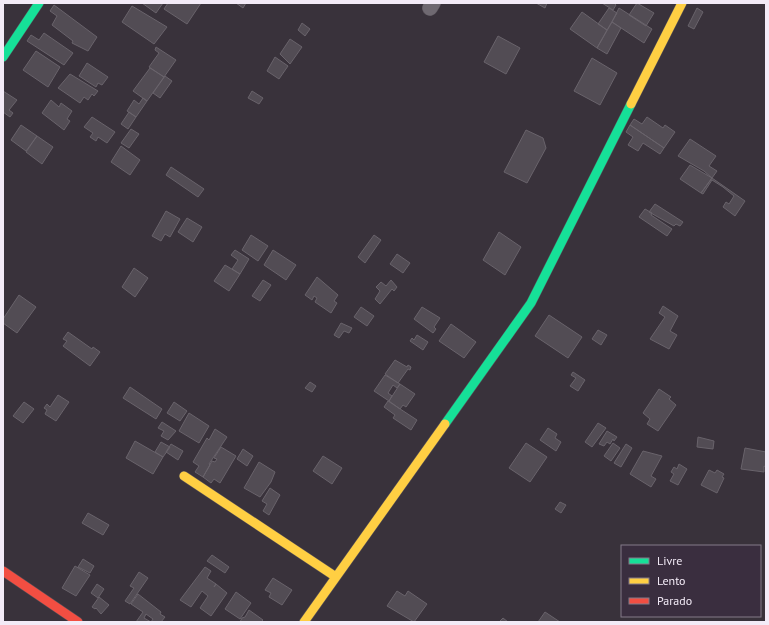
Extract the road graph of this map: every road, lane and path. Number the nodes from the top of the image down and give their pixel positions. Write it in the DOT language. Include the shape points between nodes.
graph roads {
  1 [pos="39,3"];
  2 [pos="682,3"];
  3 [pos="3,57"];
  4 [pos="184,476"];
  5 [pos="3,571"];
  6 [pos="336,577"];
  7 [pos="78,622"];
  8 [pos="304,622"];
  1 -- 3 [label="street"];
  2 -- 6 [label="street" via="531,303"];
  4 -- 6 [label="street"];
  5 -- 7 [label="street"];
  6 -- 8 [label="street"];
}
